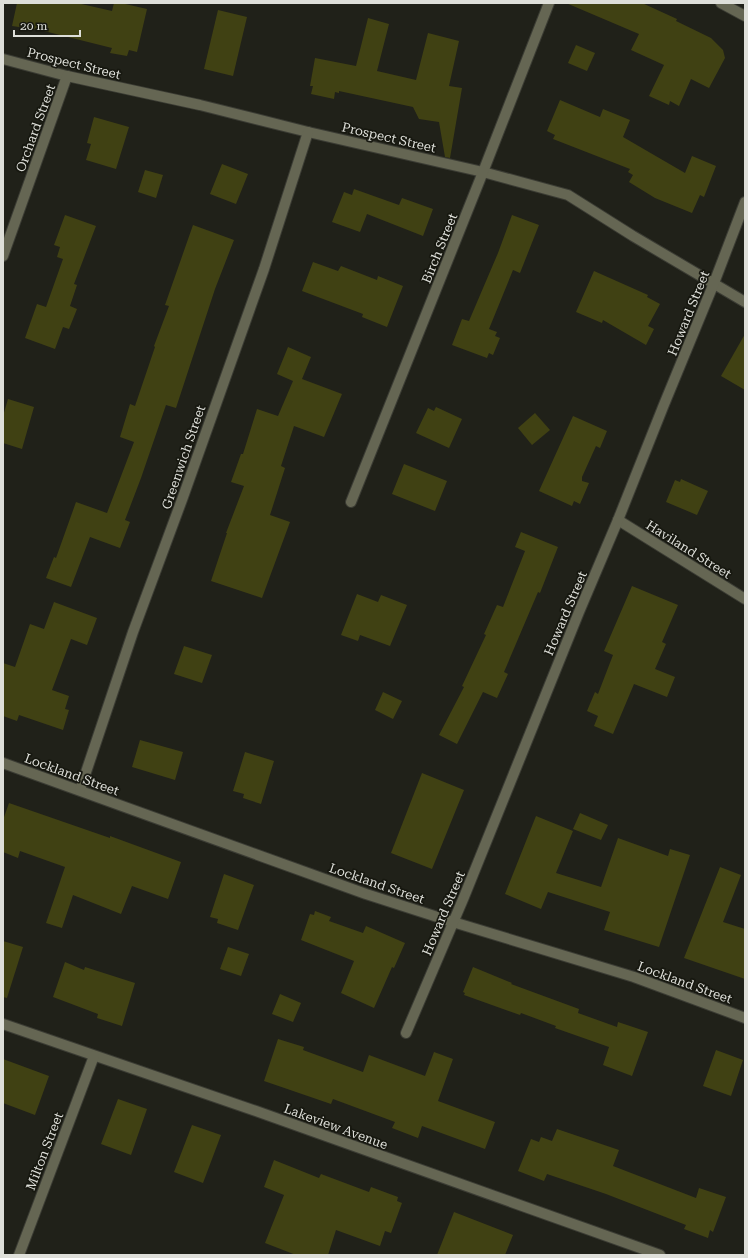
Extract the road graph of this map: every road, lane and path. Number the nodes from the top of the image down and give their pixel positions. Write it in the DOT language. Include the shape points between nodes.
graph roads {
  1 [pos="549,3"];
  2 [pos="721,3"];
  3 [pos="745,16"];
  4 [pos="3,59"];
  5 [pos="67,76"];
  6 [pos="308,132"];
  7 [pos="483,172"];
  8 [pos="745,202"];
  9 [pos="3,256"];
  10 [pos="714,283"];
  11 [pos="745,302"];
  12 [pos="351,502"];
  13 [pos="618,520"];
  14 [pos="745,599"];
  15 [pos="3,763"];
  16 [pos="80,790"];
  17 [pos="453,922"];
  18 [pos="745,1018"];
  19 [pos="3,1024"];
  20 [pos="406,1033"];
  21 [pos="94,1056"];
  22 [pos="19,1255"];
  23 [pos="660,1255"];
  1 -- 7 [label="street, Birch Street"];
  2 -- 3 [label="street"];
  4 -- 5 [label="street, Prospect Street"];
  5 -- 6 [label="street, Prospect Street"];
  5 -- 9 [label="street, Orchard Street"];
  6 -- 7 [label="street, Prospect Street"];
  6 -- 16 [label="street, Greenwich Street" via="264,269 133,632"];
  7 -- 10 [label="street, Prospect Street" via="568,195"];
  7 -- 12 [label="street, Birch Street"];
  8 -- 10 [label="street, Howard Street"];
  10 -- 11 [label="street, Prospect Street"];
  10 -- 13 [label="street, Howard Street"];
  13 -- 14 [label="street, Haviland Street"];
  13 -- 17 [label="street, Howard Street"];
  15 -- 16 [label="street, Lockland Street"];
  16 -- 17 [label="street, Lockland Street" via="359,891"];
  17 -- 18 [label="street, Lockland Street" via="634,977"];
  17 -- 20 [label="street, Howard Street"];
  19 -- 21 [label="street, Lakeview Avenue"];
  21 -- 22 [label="street, Milton Street"];
  21 -- 23 [label="street, Lakeview Avenue"];
}
